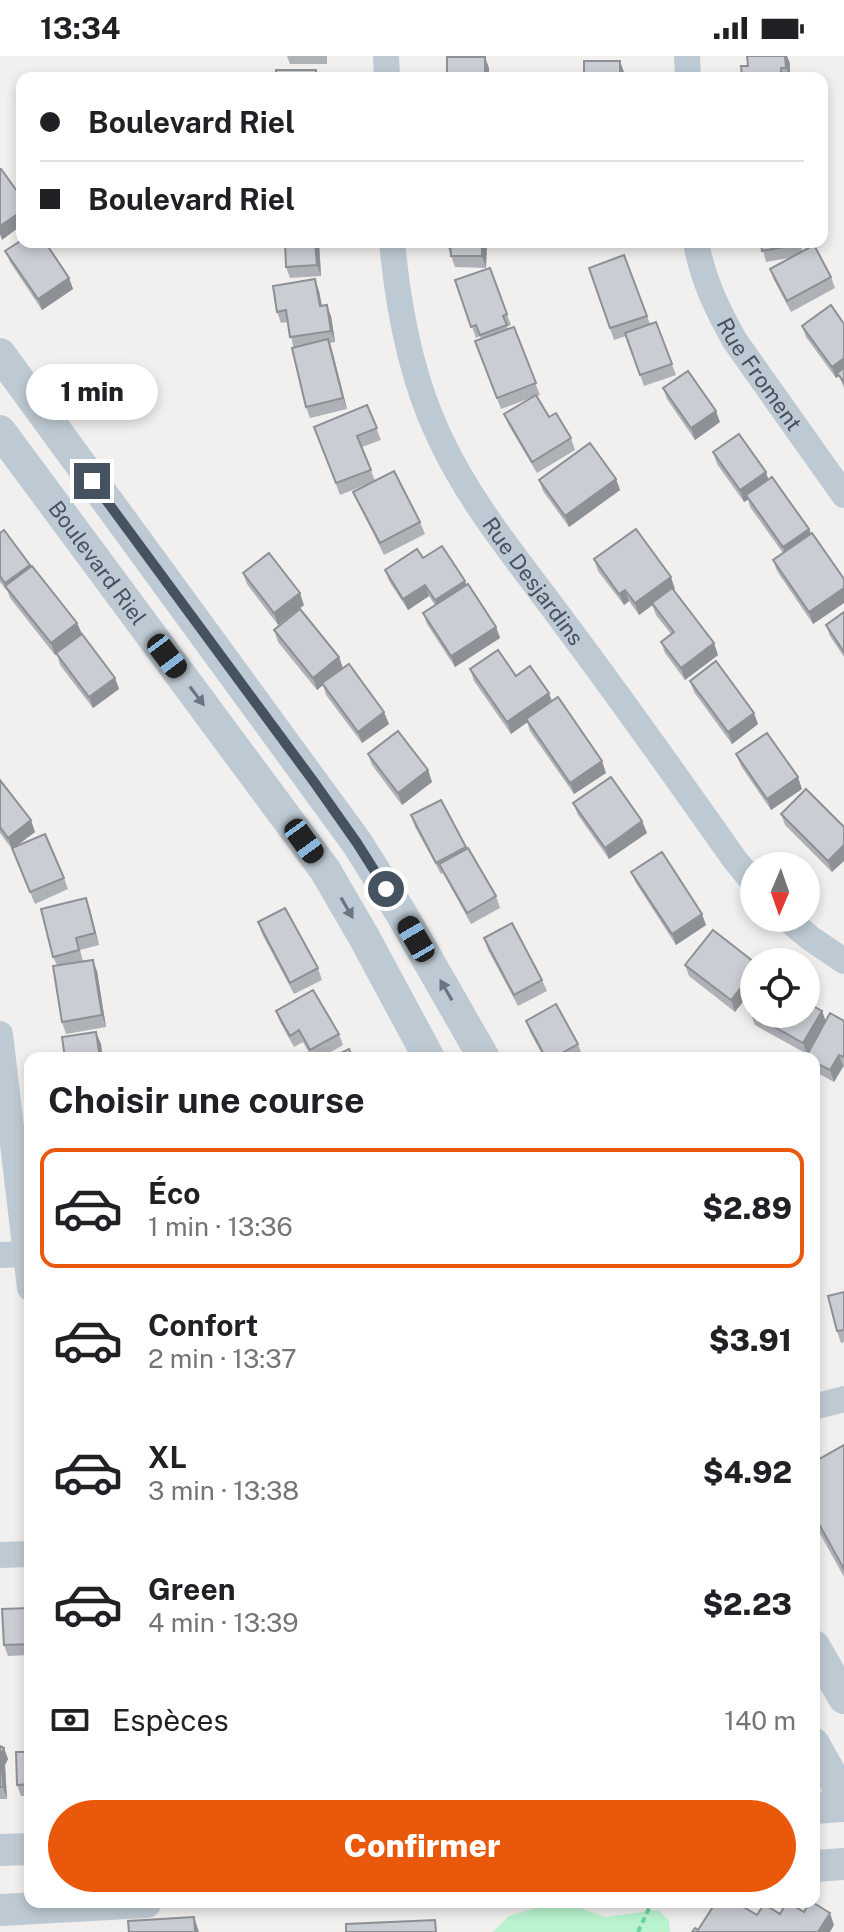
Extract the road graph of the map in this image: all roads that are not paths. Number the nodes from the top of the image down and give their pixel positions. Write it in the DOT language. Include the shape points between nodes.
graph roads {
  1 [pos="393,248"];
  2 [pos="698,248"];
  3 [pos="0,354"];
  4 [pos="0,431"];
  5 [pos="844,495"];
  6 [pos="314,782"];
  7 [pos="279,806"];
  8 [pos="740,866"];
  9 [pos="803,932"];
  10 [pos="844,961"];
  11 [pos="0,1034"];
  12 [pos="426,1052"];
  13 [pos="481,1052"];
  14 [pos="13,1255"];
  15 [pos="24,1276"];
  16 [pos="844,1399"];
  17 [pos="820,1405"];
  18 [pos="24,1554"];
  19 [pos="0,1555"];
  20 [pos="820,1656"];
  21 [pos="844,1698"];
  22 [pos="820,1755"];
  23 [pos="844,1798"];
  24 [pos="844,1806"];
  25 [pos="820,1808"];
  26 [pos="24,1849"];
  27 [pos="0,1850"];
  28 [pos="844,1864"];
  29 [pos="820,1866"];
  30 [pos="36,1908"];
  31 [pos="0,1910"];
  1 -- 8 [label="street, Rue Desjardins" via="413,363 456,470"];
  2 -- 5 [label="street, Rue Froment" via="707,286 735,341"];
  3 -- 6 [label="street, Boulevard Riel"];
  4 -- 7 [label="street, Boulevard Riel, one-way"];
  6 -- 7 [label="street"];
  13 -- 6 [label="street, Boulevard Riel, one-way" via="394,901"];
  7 -- 12 [label="street, Boulevard Riel, one-way" via="325,870"];
  9 -- 10 [label="street"];
  11 -- 14 [label="street"];
  14 -- 15 [label="street"];
  16 -- 17 [label="street"];
  18 -- 19 [label="street"];
  20 -- 21 [label="street"];
  22 -- 23 [label="street"];
  24 -- 25 [label="street"];
  26 -- 27 [label="street"];
  28 -- 29 [label="street"];
  30 -- 31 [label="street"];
}
